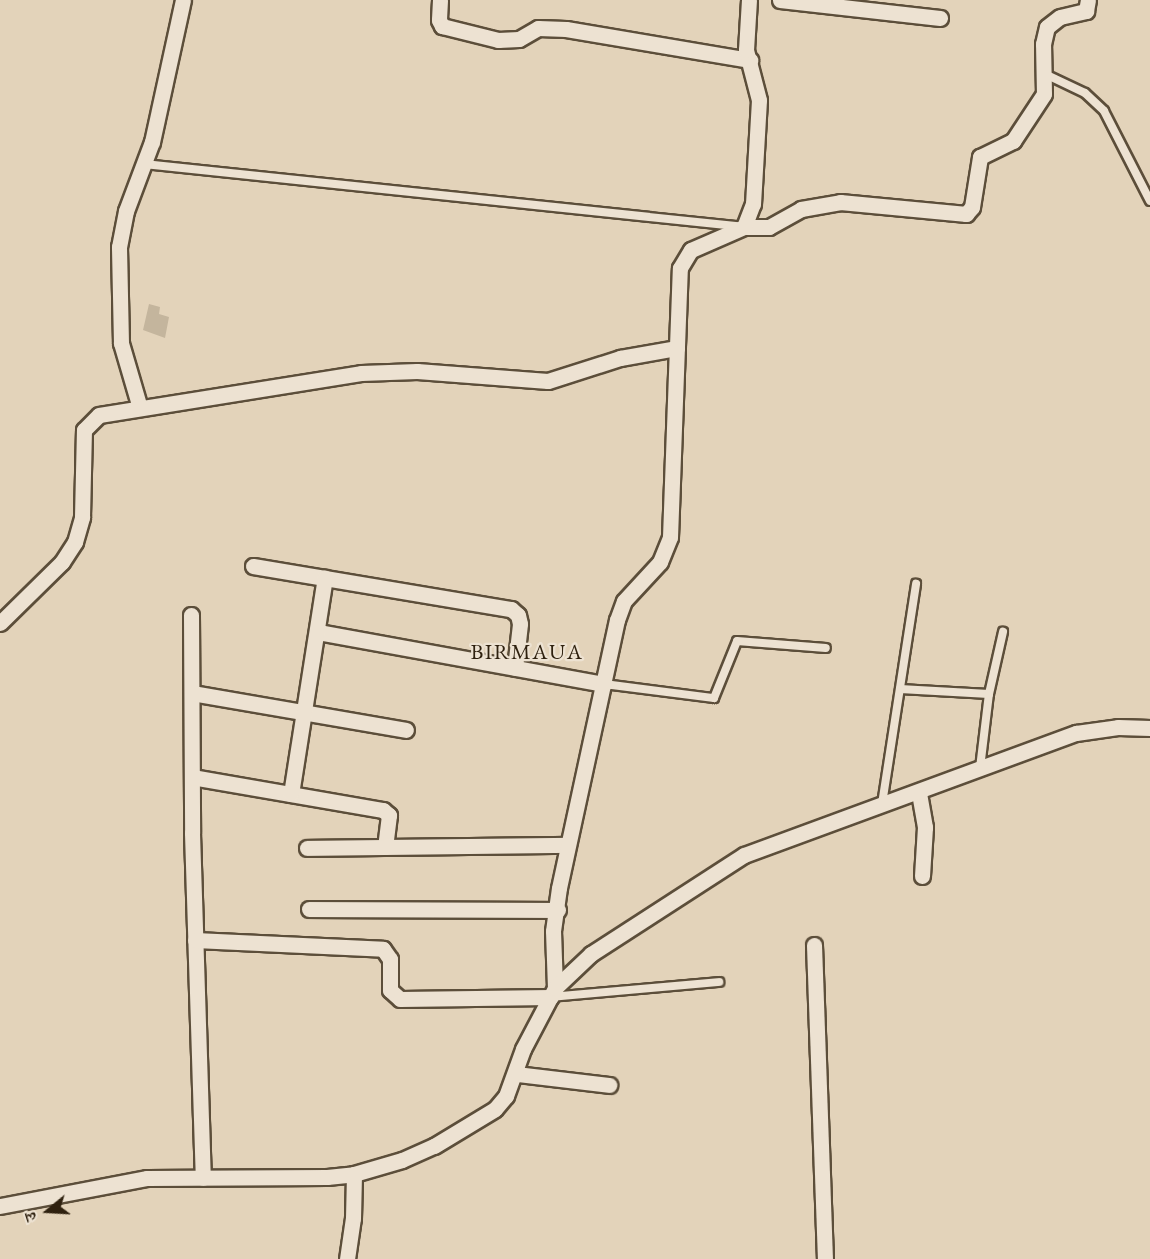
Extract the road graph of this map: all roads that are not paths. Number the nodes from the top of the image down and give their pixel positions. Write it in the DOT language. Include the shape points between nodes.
graph roads {
  1 [pos="183,0"];
  2 [pos="440,0"];
  3 [pos="749,0"];
  4 [pos="780,0"];
  5 [pos="1088,0"];
  6 [pos="940,18"];
  7 [pos="750,60"];
  8 [pos="1045,74"];
  9 [pos="144,164"];
  10 [pos="1150,201"];
  11 [pos="744,227"];
  12 [pos="677,348"];
  13 [pos="141,408"];
  14 [pos="253,566"];
  15 [pos="325,578"];
  16 [pos="916,584"];
  17 [pos="192,615"];
  18 [pos="0,623"];
  19 [pos="318,632"];
  20 [pos="1003,632"];
  21 [pos="826,648"];
  22 [pos="515,668"];
  23 [pos="604,684"];
  24 [pos="900,689"];
  25 [pos="192,693"];
  26 [pos="989,694"];
  27 [pos="306,710"];
  28 [pos="1150,728"];
  29 [pos="406,730"];
  30 [pos="980,769"];
  31 [pos="192,777"];
  32 [pos="919,793"];
  33 [pos="291,794"];
  34 [pos="881,805"];
  35 [pos="567,845"];
  36 [pos="385,847"];
  37 [pos="308,848"];
  38 [pos="922,876"];
  39 [pos="309,909"];
  40 [pos="558,910"];
  41 [pos="195,940"];
  42 [pos="814,945"];
  43 [pos="719,982"];
  44 [pos="553,993"];
  45 [pos="517,1074"];
  46 [pos="609,1085"];
  47 [pos="354,1174"];
  48 [pos="203,1178"];
  49 [pos="0,1206"];
  50 [pos="347,1259"];
  51 [pos="825,1259"];
  1 -- 9 [label="street"];
  2 -- 7 [label="street" via="438,20 442,26 498,40 519,39 538,28 566,29"];
  3 -- 7 [label="street" via="745,37"];
  4 -- 6 [label="street"];
  5 -- 8 [label="street" via="1086,11 1056,19 1047,27 1043,44"];
  7 -- 11 [label="street" via="760,122 753,204"];
  8 -- 10 [label="lane" via="1085,93 1104,111"];
  8 -- 11 [label="street" via="1044,94 1013,141 980,157 972,207 966,214 840,202 801,209 769,227"];
  9 -- 11 [label="lane"];
  9 -- 13 [label="street" via="126,211 119,248 121,343"];
  11 -- 12 [label="street" via="707,242 686,256 677,288"];
  12 -- 13 [label="street" via="620,358 548,381 417,371 361,373 238,396"];
  12 -- 23 [label="street" via="673,516 666,552 636,586 617,620"];
  13 -- 18 [label="street" via="107,412 87,424 83,442 82,517 75,542 62,562"];
  14 -- 15 [label="street"];
  15 -- 19 [label="street"];
  15 -- 22 [label="street" via="511,609 520,624"];
  16 -- 24 [label="lane"];
  17 -- 25 [label="street"];
  19 -- 22 [label="street"];
  19 -- 27 [label="street"];
  20 -- 26 [label="lane"];
  21 -- 23 [label="lane" via="737,642 731,648 719,693 714,698"];
  22 -- 23 [label="street"];
  23 -- 35 [label="street"];
  24 -- 26 [label="lane"];
  24 -- 34 [label="lane"];
  25 -- 27 [label="street"];
  25 -- 31 [label="street"];
  26 -- 30 [label="lane"];
  27 -- 29 [label="street"];
  27 -- 33 [label="street"];
  28 -- 30 [label="street" via="1094,729"];
  30 -- 32 [label="street"];
  31 -- 33 [label="street"];
  31 -- 41 [label="street"];
  32 -- 34 [label="street"];
  32 -- 38 [label="street" via="925,827"];
  33 -- 36 [label="street" via="386,811 389,819"];
  34 -- 44 [label="street" via="744,855 591,954"];
  35 -- 36 [label="street"];
  35 -- 40 [label="street"];
  36 -- 37 [label="street"];
  39 -- 40 [label="street"];
  40 -- 44 [label="street" via="553,932"];
  41 -- 44 [label="street" via="383,949 390,959 390,990 400,999"];
  41 -- 48 [label="street"];
  42 -- 51 [label="street"];
  43 -- 44 [label="lane"];
  44 -- 45 [label="street" via="523,1049"];
  45 -- 46 [label="street"];
  45 -- 47 [label="street" via="506,1096 485,1115 434,1146"];
  47 -- 48 [label="street"];
  47 -- 50 [label="street" via="354,1218"];
  48 -- 49 [label="street" via="147,1178"];
}
